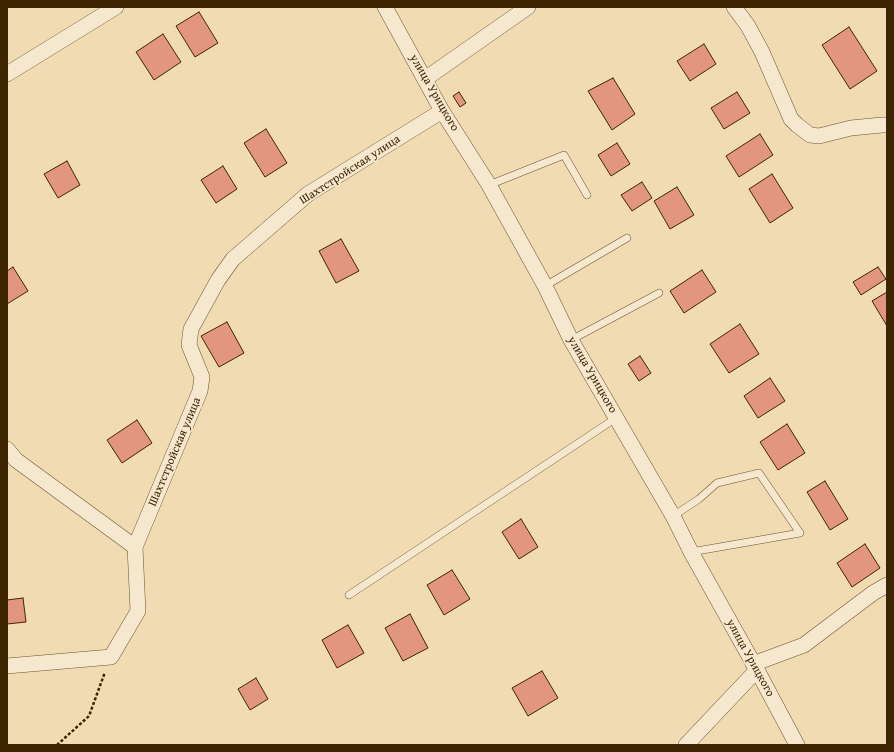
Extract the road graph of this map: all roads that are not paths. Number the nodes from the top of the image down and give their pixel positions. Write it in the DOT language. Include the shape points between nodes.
graph roads {
  1 [pos="116,7"];
  2 [pos="385,7"];
  3 [pos="528,7"];
  4 [pos="734,7"];
  5 [pos="7,74"];
  6 [pos="425,79"];
  7 [pos="442,111"];
  8 [pos="887,125"];
  9 [pos="489,185"];
  10 [pos="587,195"];
  11 [pos="628,238"];
  12 [pos="545,286"];
  13 [pos="659,293"];
  14 [pos="571,340"];
  15 [pos="616,418"];
  16 [pos="10,457"];
  17 [pos="673,516"];
  18 [pos="134,547"];
  19 [pos="691,552"];
  20 [pos="887,585"];
  21 [pos="349,595"];
  22 [pos="7,666"];
  23 [pos="755,667"];
  24 [pos="686,745"];
  25 [pos="797,745"];
  1 -- 5 [label="street"];
  2 -- 6 [label="street, улица Урицкого"];
  3 -- 6 [label="street"];
  4 -- 8 [label="street" via="762,52 791,119 810,135 819,136 851,128"];
  6 -- 7 [label="street, улица Урицкого"];
  7 -- 9 [label="street, улица Урицкого"];
  7 -- 18 [label="street, Шахтстройская улица" via="308,194 233,259 218,280 191,329 189,346 202,378 200,391"];
  9 -- 10 [label="lane" via="564,155"];
  9 -- 12 [label="street, улица Урицкого"];
  11 -- 12 [label="lane"];
  12 -- 14 [label="street, улица Урицкого"];
  13 -- 14 [label="lane"];
  14 -- 15 [label="street, улица Урицкого"];
  15 -- 17 [label="street, улица Урицкого"];
  15 -- 21 [label="lane"];
  16 -- 18 [label="street"];
  17 -- 19 [label="street, улица Урицкого"];
  17 -- 19 [label="lane" via="717,483 759,474 800,533"];
  18 -- 22 [label="street, Шахтстройская улица" via="138,611 111,657"];
  19 -- 23 [label="street, улица Урицкого"];
  20 -- 23 [label="street" via="804,645"];
  23 -- 24 [label="street"];
  23 -- 25 [label="street, улица Урицкого"];
}
